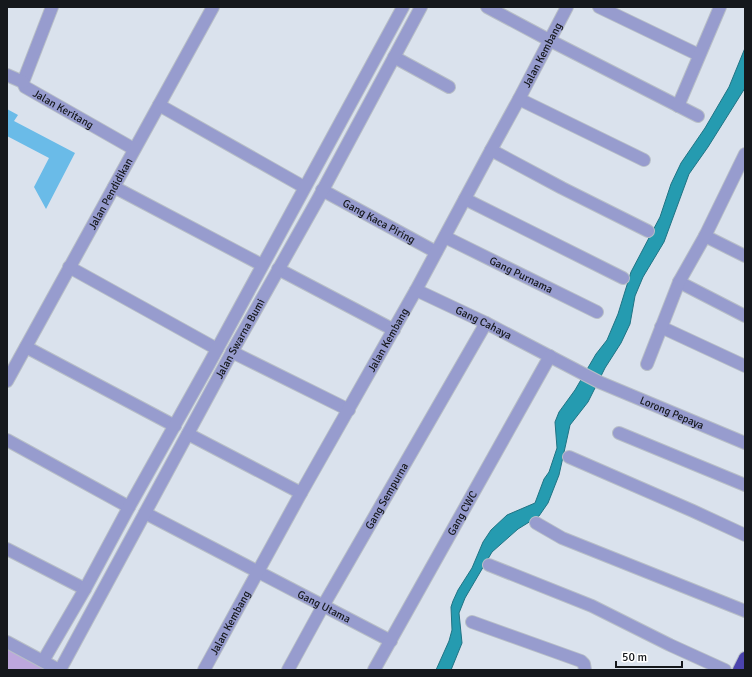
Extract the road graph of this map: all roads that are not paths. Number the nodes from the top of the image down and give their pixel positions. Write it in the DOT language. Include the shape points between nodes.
graph roads {
  1 [pos="52,7"];
  2 [pos="213,7"];
  3 [pos="403,7"];
  4 [pos="421,7"];
  5 [pos="487,7"];
  6 [pos="567,7"];
  7 [pos="599,7"];
  8 [pos="720,7"];
  9 [pos="549,40"];
  10 [pos="699,55"];
  11 [pos="394,57"];
  12 [pos="7,75"];
  13 [pos="23,82"];
  14 [pos="450,87"];
  15 [pos="519,99"];
  16 [pos="159,105"];
  17 [pos="678,106"];
  18 [pos="698,116"];
  19 [pos="134,149"];
  20 [pos="491,150"];
  21 [pos="745,154"];
  22 [pos="644,160"];
  23 [pos="740,176"];
  24 [pos="114,187"];
  25 [pos="304,187"];
  26 [pos="322,190"];
  27 [pos="465,198"];
  28 [pos="295,205"];
  29 [pos="310,212"];
  30 [pos="648,231"];
  31 [pos="705,236"];
  32 [pos="445,237"];
  33 [pos="436,252"];
  34 [pos="745,256"];
  35 [pos="262,265"];
  36 [pos="69,267"];
  37 [pos="278,269"];
  38 [pos="623,278"];
  39 [pos="679,282"];
  40 [pos="416,290"];
  41 [pos="597,312"];
  42 [pos="745,316"];
  43 [pos="486,323"];
  44 [pos="661,327"];
  45 [pos="394,330"];
  46 [pos="26,347"];
  47 [pos="217,349"];
  48 [pos="232,352"];
  49 [pos="550,356"];
  50 [pos="209,364"];
  51 [pos="647,364"];
  52 [pos="745,366"];
  53 [pos="222,371"];
  54 [pos="584,374"];
  55 [pos="7,381"];
  56 [pos="349,410"];
  57 [pos="174,426"];
  58 [pos="620,433"];
  59 [pos="188,434"];
  60 [pos="7,440"];
  61 [pos="745,443"];
  62 [pos="569,457"];
  63 [pos="745,485"];
  64 [pos="301,493"];
  65 [pos="129,507"];
  66 [pos="145,513"];
  67 [pos="536,523"];
  68 [pos="745,535"];
  69 [pos="108,546"];
  70 [pos="7,549"];
  71 [pos="123,554"];
  72 [pos="489,565"];
  73 [pos="257,572"];
  74 [pos="85,589"];
  75 [pos="323,606"];
  76 [pos="745,611"];
  77 [pos="472,622"];
  78 [pos="391,641"];
  79 [pos="7,642"];
  80 [pos="745,658"];
  81 [pos="43,661"];
  82 [pos="59,670"];
  83 [pos="204,670"];
  84 [pos="288,670"];
  85 [pos="374,670"];
  86 [pos="585,670"];
  87 [pos="725,670"];
  88 [pos="739,670"];
  1 -- 13 [label="street, Jalan Keritang"];
  2 -- 16 [label="street, Jalan Pendidikan"];
  3 -- 25 [label="street, Jalan Swarna Bumi"];
  4 -- 11 [label="street, Jalan Swarna Bumi"];
  5 -- 9 [label="street"];
  6 -- 9 [label="street, Jalan Kembang"];
  7 -- 10 [label="street"];
  8 -- 10 [label="street"];
  9 -- 15 [label="street, Jalan Kembang"];
  9 -- 17 [label="street"];
  10 -- 17 [label="street"];
  11 -- 14 [label="street"];
  11 -- 26 [label="street, Jalan Swarna Bumi"];
  12 -- 13 [label="street"];
  13 -- 19 [label="street, Jalan Keritang" via="27,89"];
  15 -- 20 [label="street, Jalan Kembang"];
  15 -- 22 [label="street"];
  16 -- 19 [label="street, Jalan Pendidikan"];
  16 -- 25 [label="street"];
  17 -- 18 [label="street"];
  19 -- 24 [label="street, Jalan Pendidikan"];
  20 -- 27 [label="street, Jalan Kembang"];
  20 -- 30 [label="street"];
  21 -- 23 [label="street"];
  23 -- 31 [label="street"];
  24 -- 35 [label="street"];
  24 -- 36 [label="street, Jalan Pendidikan"];
  25 -- 28 [label="street, Jalan Swarna Bumi"];
  26 -- 29 [label="street, Jalan Swarna Bumi"];
  26 -- 33 [label="street, Gang Kaca Piring"];
  27 -- 32 [label="street, Jalan Kembang"];
  27 -- 38 [label="street"];
  28 -- 29 [label="street"];
  28 -- 35 [label="street, Jalan Swarna Bumi"];
  29 -- 37 [label="street, Jalan Swarna Bumi"];
  31 -- 34 [label="street"];
  31 -- 39 [label="street"];
  32 -- 33 [label="street, Jalan Kembang"];
  32 -- 41 [label="street, Gang Purnama"];
  33 -- 40 [label="street, Jalan Kembang"];
  35 -- 47 [label="street, Jalan Swarna Bumi"];
  36 -- 46 [label="street, Jalan Pendidikan"];
  36 -- 47 [label="street"];
  37 -- 45 [label="street"];
  37 -- 48 [label="street, Jalan Swarna Bumi"];
  39 -- 42 [label="street"];
  39 -- 44 [label="street"];
  40 -- 43 [label="street, Gang Cahaya"];
  40 -- 45 [label="street, Jalan Kembang"];
  43 -- 49 [label="street, Gang Cahaya"];
  43 -- 75 [label="street, Gang Sempurna"];
  44 -- 51 [label="street"];
  44 -- 52 [label="street"];
  45 -- 56 [label="street, Jalan Kembang"];
  46 -- 55 [label="street, Jalan Pendidikan"];
  46 -- 57 [label="street"];
  47 -- 50 [label="street, Jalan Swarna Bumi"];
  48 -- 53 [label="street, Jalan Swarna Bumi"];
  48 -- 56 [label="street"];
  49 -- 54 [label="street, Gang Cahaya"];
  49 -- 78 [label="street, Gang CWC"];
  50 -- 53 [label="street"];
  50 -- 57 [label="street, Jalan Swarna Bumi"];
  53 -- 59 [label="street, Jalan Swarna Bumi"];
  54 -- 61 [label="street, Lorong Pepaya"];
  56 -- 64 [label="street, Jalan Kembang"];
  57 -- 65 [label="street, Jalan Swarna Bumi"];
  58 -- 63 [label="street"];
  59 -- 64 [label="street"];
  59 -- 66 [label="street, Jalan Swarna Bumi"];
  60 -- 65 [label="street"];
  62 -- 68 [label="street"];
  64 -- 73 [label="street, Jalan Kembang"];
  65 -- 69 [label="street, Jalan Swarna Bumi"];
  66 -- 71 [label="street, Jalan Swarna Bumi"];
  66 -- 73 [label="street, Gang Utama"];
  67 -- 76 [label="street" via="562,538"];
  69 -- 71 [label="street"];
  69 -- 74 [label="street, Jalan Swarna Bumi"];
  70 -- 74 [label="street"];
  71 -- 82 [label="street, Jalan Swarna Bumi"];
  72 -- 87 [label="street" via="592,606"];
  73 -- 75 [label="street, Gang Utama"];
  73 -- 83 [label="street, Jalan Kembang"];
  74 -- 81 [label="street, Jalan Swarna Bumi"];
  75 -- 78 [label="street, Gang Utama"];
  75 -- 84 [label="street, Gang Sempurna"];
  77 -- 86 [label="street" via="581,661"];
  78 -- 85 [label="street, Gang CWC"];
  79 -- 81 [label="street"];
  80 -- 88 [label="highway"];
  81 -- 82 [label="street"];
}
